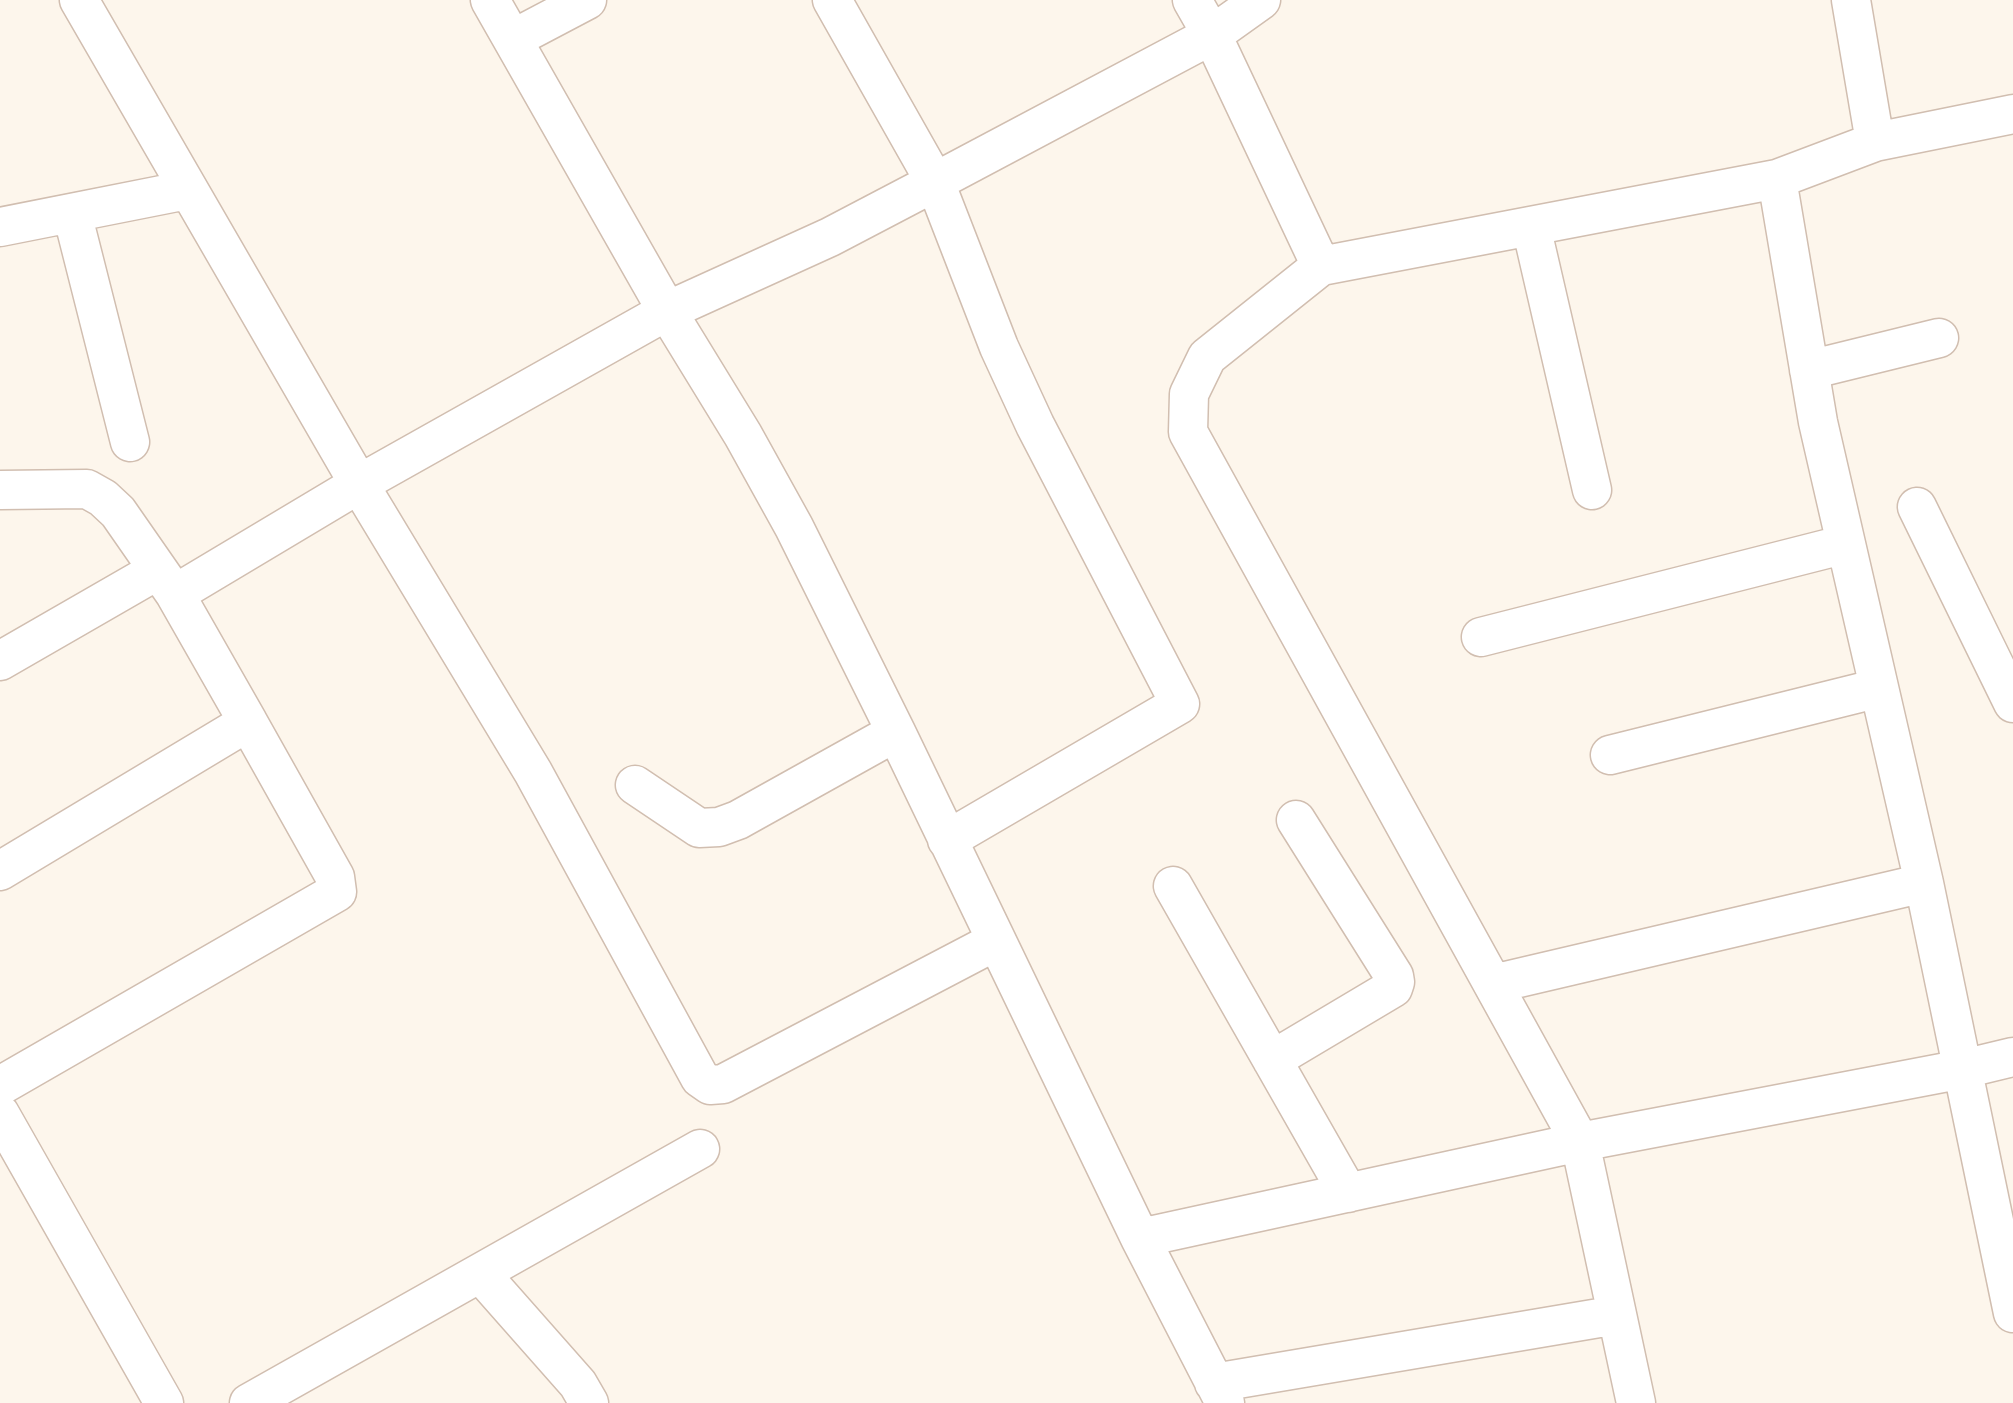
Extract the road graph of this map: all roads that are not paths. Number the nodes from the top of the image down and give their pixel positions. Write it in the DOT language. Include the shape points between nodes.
graph roads {
  1 [pos="79,0"];
  2 [pos="490,0"];
  3 [pos="587,0"];
  4 [pos="832,0"];
  5 [pos="1192,0"];
  6 [pos="1261,0"];
  7 [pos="1851,0"];
  8 [pos="1212,35"];
  9 [pos="513,39"];
  10 [pos="2013,114"];
  11 [pos="1875,142"];
  12 [pos="1777,179"];
  13 [pos="935,182"];
  14 [pos="187,190"];
  15 [pos="72,213"];
  16 [pos="1531,226"];
  17 [pos="0,227"];
  18 [pos="1321,266"];
  19 [pos="667,311"];
  20 [pos="1939,338"];
  21 [pos="1809,370"];
  22 [pos="130,442"];
  23 [pos="359,484"];
  24 [pos="0,490"];
  25 [pos="1592,490"];
  26 [pos="1917,507"];
  27 [pos="1846,544"];
  28 [pos="166,582"];
  29 [pos="1481,637"];
  30 [pos="0,661"];
  31 [pos="1879,688"];
  32 [pos="2013,703"];
  33 [pos="248,722"];
  34 [pos="896,732"];
  35 [pos="1610,755"];
  36 [pos="635,785"];
  37 [pos="1296,820"];
  38 [pos="947,840"];
  39 [pos="0,872"];
  40 [pos="1924,883"];
  41 [pos="1172,886"];
  42 [pos="996,941"];
  43 [pos="1493,985"];
  44 [pos="2013,1057"];
  45 [pos="1272,1060"];
  46 [pos="1963,1069"];
  47 [pos="0,1086"];
  48 [pos="0,1114"];
  49 [pos="1580,1142"];
  50 [pos="699,1149"];
  51 [pos="1348,1193"];
  52 [pos="1140,1238"];
  53 [pos="480,1273"];
  54 [pos="2013,1313"];
  55 [pos="1617,1315"];
  56 [pos="1220,1393"];
  57 [pos="164,1403"];
  58 [pos="249,1403"];
  59 [pos="589,1403"];
  60 [pos="1636,1403"];
  1 -- 14 [label="street"];
  2 -- 9 [label="street"];
  3 -- 9 [label="street"];
  4 -- 13 [label="street"];
  5 -- 8 [label="street"];
  6 -- 8 [label="street"];
  7 -- 11 [label="street"];
  8 -- 13 [label="street"];
  8 -- 18 [label="street"];
  9 -- 19 [label="street"];
  10 -- 11 [label="street"];
  11 -- 12 [label="street"];
  12 -- 16 [label="street"];
  12 -- 21 [label="street"];
  13 -- 19 [label="street" via="830,237"];
  13 -- 38 [label="street" via="999,347 1035,425 1180,704"];
  14 -- 15 [label="street"];
  14 -- 23 [label="street"];
  15 -- 17 [label="street"];
  15 -- 22 [label="street"];
  16 -- 18 [label="street"];
  16 -- 25 [label="street"];
  18 -- 43 [label="street" via="1206,357 1189,394 1188,432"];
  19 -- 23 [label="street"];
  19 -- 34 [label="street" via="794,527"];
  20 -- 21 [label="street"];
  21 -- 27 [label="street"];
  23 -- 28 [label="street"];
  23 -- 42 [label="street" via="533,772 700,1078 723,1084"];
  24 -- 28 [label="street" via="87,489 118,512"];
  26 -- 32 [label="street"];
  27 -- 29 [label="street"];
  27 -- 31 [label="street"];
  28 -- 30 [label="street"];
  28 -- 33 [label="street"];
  31 -- 35 [label="street"];
  31 -- 40 [label="street"];
  33 -- 39 [label="street"];
  33 -- 47 [label="street" via="335,877 337,892"];
  34 -- 36 [label="street" via="738,821 719,827 699,828"];
  34 -- 38 [label="street"];
  37 -- 45 [label="street" via="1395,982"];
  38 -- 42 [label="street"];
  40 -- 43 [label="street"];
  40 -- 46 [label="street"];
  41 -- 45 [label="street"];
  42 -- 52 [label="street"];
  43 -- 49 [label="street"];
  44 -- 46 [label="street"];
  45 -- 51 [label="street"];
  46 -- 49 [label="street"];
  46 -- 54 [label="street"];
  48 -- 57 [label="street"];
  49 -- 51 [label="street"];
  49 -- 55 [label="street"];
  50 -- 53 [label="street"];
  51 -- 52 [label="street"];
  52 -- 56 [label="street"];
  53 -- 58 [label="street"];
  53 -- 59 [label="street" via="578,1384"];
  55 -- 56 [label="street"];
  55 -- 60 [label="street"];
}
